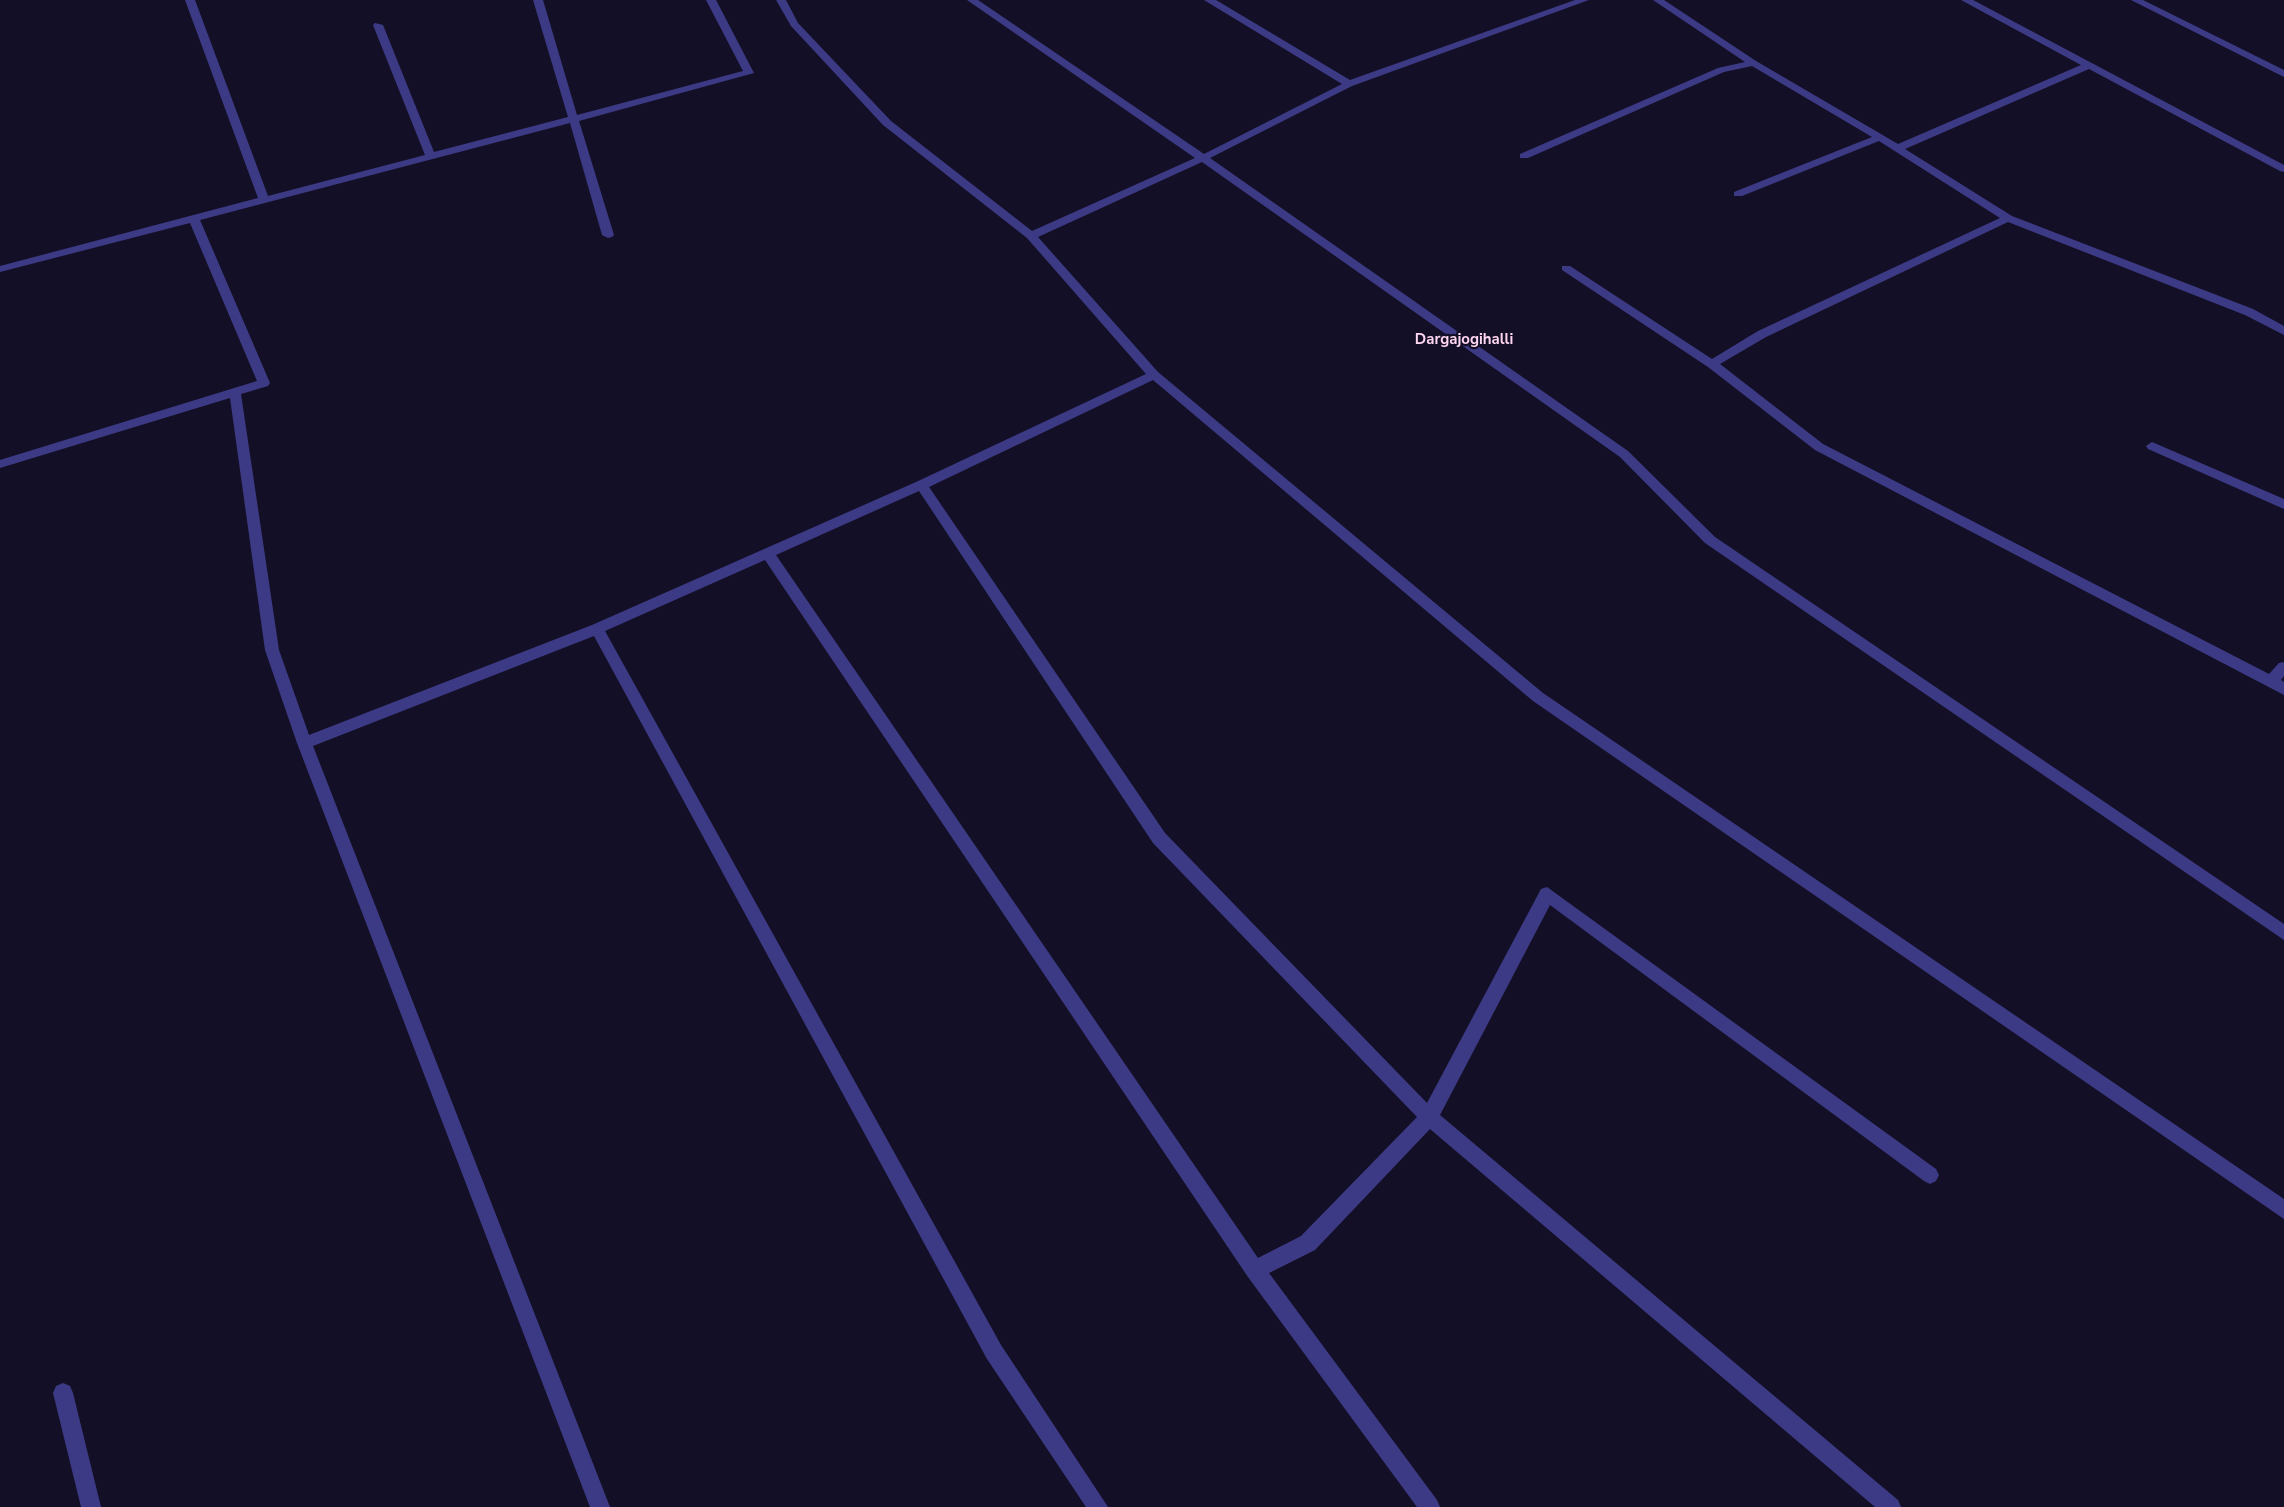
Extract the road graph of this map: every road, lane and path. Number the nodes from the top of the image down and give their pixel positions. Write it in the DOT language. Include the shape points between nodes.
graph roads {
  1 [pos="190,0"];
  2 [pos="538,0"];
  3 [pos="711,0"];
  4 [pos="781,0"];
  5 [pos="972,0"];
  6 [pos="1209,0"];
  7 [pos="1584,0"];
  8 [pos="1658,0"];
  9 [pos="1966,0"];
  10 [pos="2136,0"];
  11 [pos="378,25"];
  12 [pos="1753,63"];
  13 [pos="2088,66"];
  14 [pos="2284,74"];
  15 [pos="1349,84"];
  16 [pos="572,118"];
  17 [pos="1880,136"];
  18 [pos="1898,148"];
  19 [pos="430,155"];
  20 [pos="1524,156"];
  21 [pos="1203,158"];
  22 [pos="2284,169"];
  23 [pos="1737,194"];
  24 [pos="263,198"];
  25 [pos="193,217"];
  26 [pos="2008,218"];
  27 [pos="608,235"];
  28 [pos="1031,236"];
  29 [pos="1566,268"];
  30 [pos="0,269"];
  31 [pos="2284,331"];
  32 [pos="1712,364"];
  33 [pos="1154,375"];
  34 [pos="235,392"];
  35 [pos="2152,446"];
  36 [pos="0,464"];
  37 [pos="921,485"];
  38 [pos="2284,504"];
  39 [pos="768,553"];
  40 [pos="597,629"];
  41 [pos="2284,666"];
  42 [pos="2278,685"];
  43 [pos="304,743"];
  44 [pos="2284,933"];
  45 [pos="1429,1117"];
  46 [pos="1930,1175"];
  47 [pos="2284,1210"];
  48 [pos="1255,1270"];
  49 [pos="63,1393"];
  50 [pos="91,1507"];
  51 [pos="600,1507"];
  52 [pos="1098,1507"];
  53 [pos="1430,1507"];
  54 [pos="1891,1507"];
  1 -- 24 [label="street"];
  2 -- 16 [label="street"];
  3 -- 16 [label="street" via="749,73"];
  4 -- 28 [label="street" via="794,24 887,123"];
  5 -- 21 [label="street"];
  6 -- 15 [label="street"];
  7 -- 15 [label="street"];
  8 -- 12 [label="street"];
  9 -- 13 [label="street"];
  10 -- 14 [label="street"];
  11 -- 19 [label="street"];
  12 -- 17 [label="street"];
  12 -- 20 [label="street" via="1721,70"];
  13 -- 18 [label="street"];
  13 -- 22 [label="street"];
  15 -- 21 [label="street"];
  16 -- 19 [label="street"];
  16 -- 27 [label="street"];
  17 -- 18 [label="street"];
  17 -- 23 [label="street"];
  18 -- 26 [label="street"];
  19 -- 24 [label="street"];
  21 -- 28 [label="street"];
  21 -- 44 [label="street" via="1624,454 1710,540"];
  24 -- 25 [label="street"];
  25 -- 30 [label="street"];
  25 -- 34 [label="street" via="264,383"];
  26 -- 31 [label="street" via="2249,312"];
  26 -- 32 [label="street" via="1762,334"];
  28 -- 33 [label="street"];
  29 -- 32 [label="street"];
  32 -- 42 [label="street" via="1819,447"];
  33 -- 37 [label="street"];
  33 -- 47 [label="street" via="1538,697"];
  34 -- 36 [label="street"];
  34 -- 43 [label="street" via="272,650"];
  35 -- 38 [label="street"];
  37 -- 39 [label="street"];
  37 -- 45 [label="street" via="1159,838"];
  39 -- 40 [label="street"];
  39 -- 48 [label="street"];
  40 -- 43 [label="street"];
  40 -- 52 [label="street" via="994,1352"];
  41 -- 42 [label="street"];
  43 -- 51 [label="street"];
  45 -- 46 [label="street" via="1547,894"];
  45 -- 48 [label="street" via="1308,1243"];
  45 -- 54 [label="street"];
  48 -- 53 [label="street"];
  49 -- 50 [label="street"];
}
